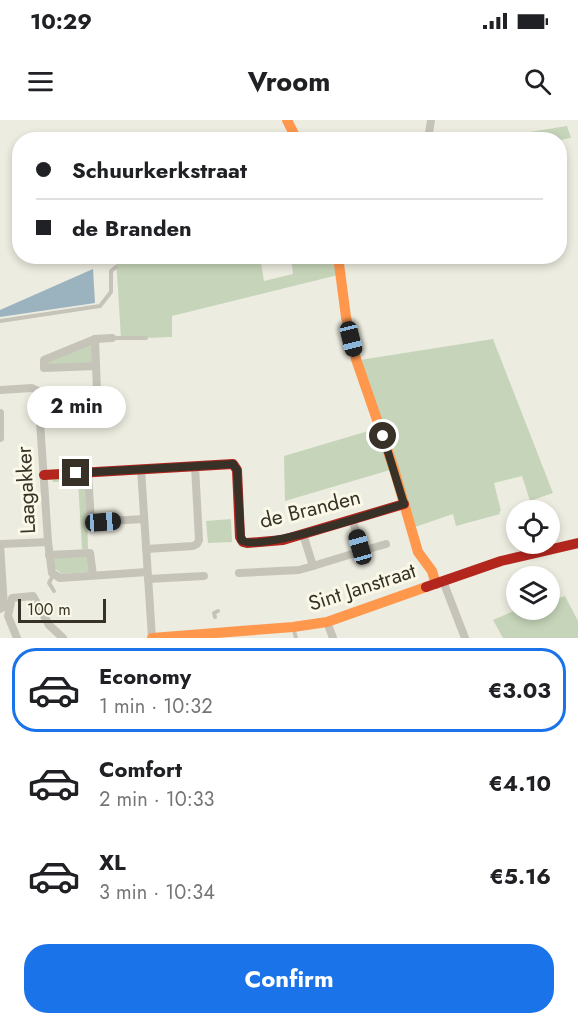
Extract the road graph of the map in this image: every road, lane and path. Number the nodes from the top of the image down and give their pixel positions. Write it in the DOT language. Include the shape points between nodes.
graph roads {
  1 [pos="339,264"];
  2 [pos="116,267"];
  3 [pos="0,321"];
  4 [pos="112,338"];
  5 [pos="146,338"];
  6 [pos="95,339"];
  7 [pos="96,366"];
  8 [pos="0,390"];
  9 [pos="0,413"];
  10 [pos="40,422"];
  11 [pos="0,438"];
  12 [pos="195,466"];
  13 [pos="141,469"];
  14 [pos="88,472"];
  15 [pos="44,475"];
  16 [pos="404,504"];
  17 [pos="144,519"];
  18 [pos="352,519"];
  19 [pos="303,534"];
  20 [pos="48,542"];
  21 [pos="578,543"];
  22 [pos="1,544"];
  23 [pos="386,544"];
  24 [pos="146,549"];
  25 [pos="362,551"];
  26 [pos="49,555"];
  27 [pos="1,564"];
  28 [pos="313,566"];
  29 [pos="239,573"];
  30 [pos="53,574"];
  31 [pos="93,575"];
  32 [pos="148,576"];
  33 [pos="204,576"];
  34 [pos="440,583"];
  35 [pos="54,591"];
  36 [pos="0,609"];
  37 [pos="218,611"];
  38 [pos="214,617"];
  39 [pos="327,622"];
  40 [pos="295,633"];
  41 [pos="170,637"];
  42 [pos="17,638"];
  43 [pos="63,638"];
  44 [pos="152,638"];
  45 [pos="333,638"];
  46 [pos="465,638"];
  1 -- 16 [label="street" via="356,359"];
  2 -- 3 [label="lane" via="111,271 111,292 100,306"];
  4 -- 5 [label="lane"];
  4 -- 6 [label="street"];
  6 -- 7 [label="street"];
  6 -- 7 [label="street" via="44,360 44,368"];
  7 -- 10 [label="street" via="98,418"];
  8 -- 10 [label="street, Laagakker" via="38,391"];
  9 -- 11 [label="street"];
  10 -- 15 [label="street, Laagakker"];
  12 -- 13 [label="street, de Branden"];
  12 -- 19 [label="street, de Branden" via="236,466 243,542 276,541"];
  12 -- 24 [label="street" via="197,544"];
  13 -- 14 [label="street, de Branden"];
  13 -- 17 [label="street"];
  14 -- 15 [label="street, de Branden"];
  14 -- 17 [label="street" via="91,522"];
  15 -- 20 [label="street, Laagakker"];
  16 -- 18 [label="street, de Branden"];
  16 -- 34 [label="street" via="418,552"];
  17 -- 24 [label="street"];
  18 -- 19 [label="street, de Branden"];
  18 -- 25 [label="street"];
  19 -- 28 [label="street"];
  20 -- 22 [label="street"];
  20 -- 26 [label="street, Laagakker"];
  21 -- 34 [label="street, Sint Janstraat" via="501,561"];
  22 -- 27 [label="street"];
  23 -- 25 [label="street"];
  24 -- 32 [label="street"];
  25 -- 28 [label="street"];
  26 -- 30 [label="street, Laagakker"];
  26 -- 31 [label="street, Laagakker" via="90,553"];
  27 -- 36 [label="street" via="4,607"];
  28 -- 29 [label="street"];
  30 -- 31 [label="street" via="60,578"];
  30 -- 35 [label="lane" via="49,583"];
  31 -- 32 [label="street"];
  32 -- 33 [label="street"];
  32 -- 44 [label="street"];
  34 -- 39 [label="street, Sint Janstraat"];
  34 -- 46 [label="street"];
  37 -- 38 [label="lane"];
  39 -- 40 [label="street, Sint Janstraat"];
  39 -- 45 [label="street"];
  40 -- 41 [label="street, Sint Janstraat" via="215,630"];
  41 -- 44 [label="street, Sint Janstraat"];
  42 -- 43 [label="street" via="8,616 12,598 33,596 49,625"];
}
